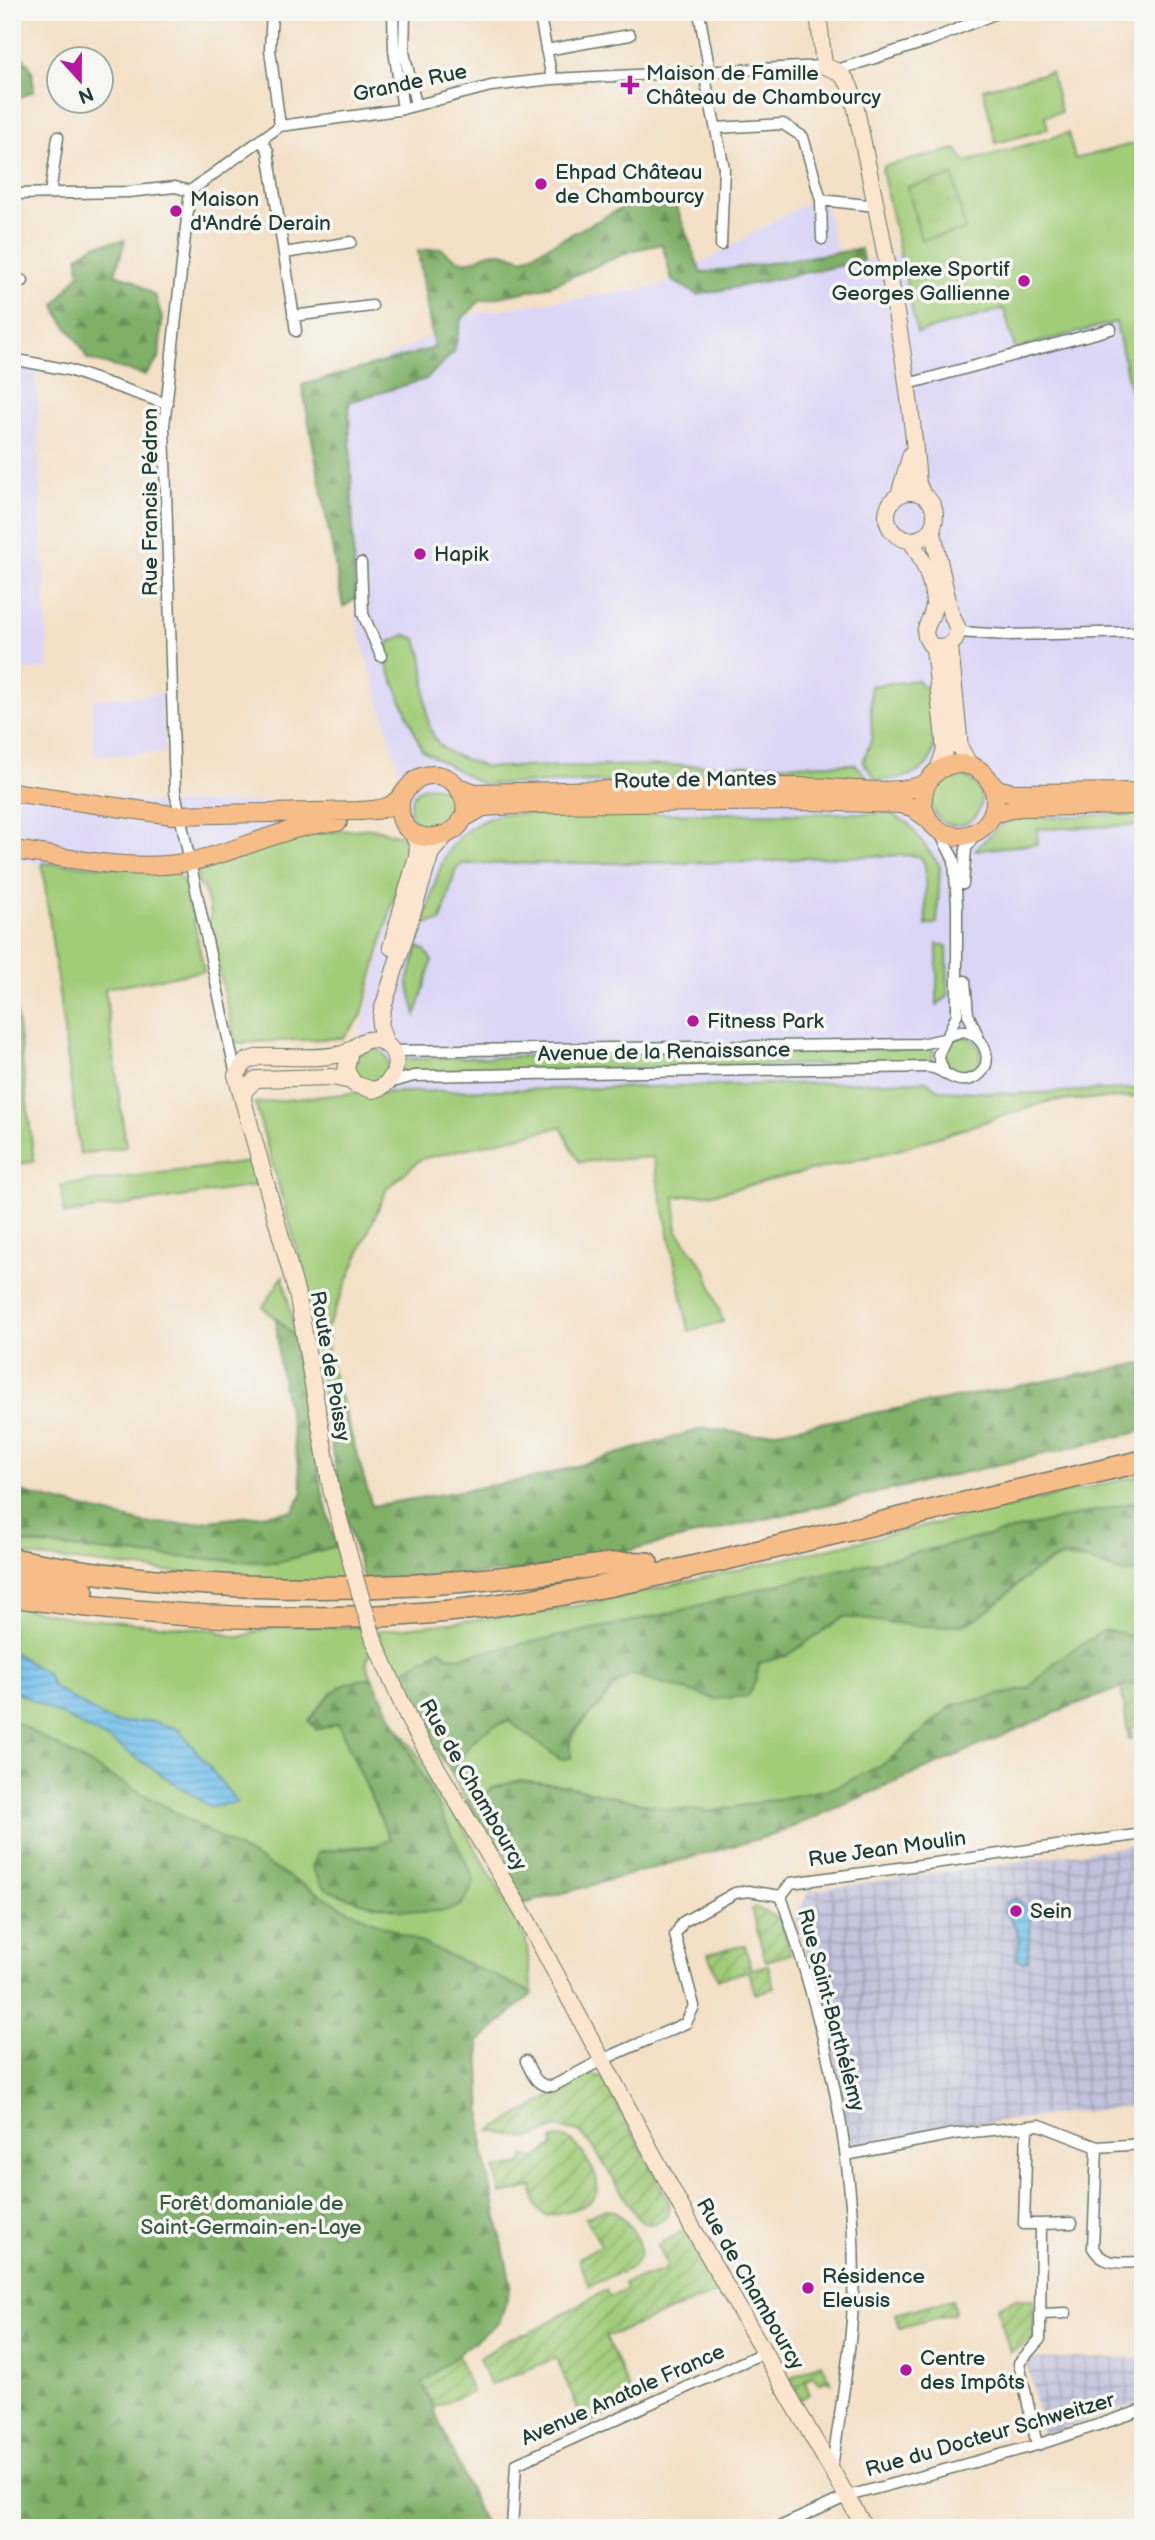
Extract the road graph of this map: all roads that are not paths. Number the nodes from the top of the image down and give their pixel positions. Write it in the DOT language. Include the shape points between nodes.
graph roads {
  1 [pos="272,12"];
  2 [pos="393,12"];
  3 [pos="405,12"];
  4 [pos="539,12"];
  5 [pos="699,12"];
  6 [pos="818,12"];
  7 [pos="999,12"];
  8 [pos="630,35"];
  9 [pos="546,50"];
  10 [pos="830,68"];
  11 [pos="707,73"];
  12 [pos="552,79"];
  13 [pos="416,105"];
  14 [pos="403,108"];
  15 [pos="280,127"];
  16 [pos="716,128"];
  17 [pos="58,137"];
  18 [pos="261,139"];
  19 [pos="190,191"];
  20 [pos="12,194"];
  21 [pos="50,194"];
  22 [pos="821,200"];
  23 [pos="876,206"];
  24 [pos="822,239"];
  25 [pos="351,242"];
  26 [pos="722,245"];
  27 [pos="285,253"];
  28 [pos="372,306"];
  29 [pos="293,316"];
  30 [pos="1111,329"];
  31 [pos="296,331"];
  32 [pos="12,359"];
  33 [pos="908,384"];
  34 [pos="167,404"];
  35 [pos="914,441"];
  36 [pos="900,495"];
  37 [pos="923,495"];
  38 [pos="932,528"];
  39 [pos="910,540"];
  40 [pos="361,563"];
  41 [pos="1143,632"];
  42 [pos="947,641"];
  43 [pos="381,656"];
  44 [pos="970,766"];
  45 [pos="932,777"];
  46 [pos="991,784"];
  47 [pos="458,787"];
  48 [pos="12,792"];
  49 [pos="1143,792"];
  50 [pos="401,797"];
  51 [pos="1143,805"];
  52 [pos="182,814"];
  53 [pos="992,814"];
  54 [pos="462,819"];
  55 [pos="934,825"];
  56 [pos="408,827"];
  57 [pos="976,832"];
  58 [pos="446,835"];
  59 [pos="12,850"];
  60 [pos="191,862"];
  61 [pos="979,1037"];
  62 [pos="945,1038"];
  63 [pos="355,1046"];
  64 [pos="389,1048"];
  65 [pos="943,1070"];
  66 [pos="236,1075"];
  67 [pos="351,1081"];
  68 [pos="388,1084"];
  69 [pos="243,1101"];
  70 [pos="1143,1448"];
  71 [pos="1143,1461"];
  72 [pos="12,1559"];
  73 [pos="647,1563"];
  74 [pos="12,1580"];
  75 [pos="12,1596"];
  76 [pos="374,1640"];
  77 [pos="1143,1834"];
  78 [pos="781,1896"];
  79 [pos="602,2060"];
  80 [pos="526,2061"];
  81 [pos="1027,2126"];
  82 [pos="1143,2144"];
  83 [pos="1097,2147"];
  84 [pos="846,2155"];
  85 [pos="1072,2223"];
  86 [pos="1041,2224"];
  87 [pos="1143,2262"];
  88 [pos="1066,2313"];
  89 [pos="1042,2314"];
  90 [pos="765,2352"];
  91 [pos="1143,2410"];
  92 [pos="1037,2445"];
  93 [pos="832,2468"];
  94 [pos="848,2496"];
  95 [pos="512,2528"];
  96 [pos="777,2528"];
  97 [pos="865,2528"];
  1 -- 15 [label="street" via="270,50"];
  2 -- 14 [label="street"];
  3 -- 13 [label="street" via="404,52"];
  4 -- 9 [label="street"];
  5 -- 11 [label="street"];
  6 -- 10 [label="street"];
  7 -- 10 [label="street, Grande Rue" via="928,41"];
  8 -- 9 [label="street"];
  9 -- 12 [label="street"];
  10 -- 11 [label="street, Grande Rue"];
  10 -- 23 [label="street" via="846,79 853,94"];
  11 -- 12 [label="street, Grande Rue"];
  11 -- 16 [label="street"];
  12 -- 13 [label="street, Grande Rue" via="491,86"];
  13 -- 14 [label="street, Grande Rue"];
  14 -- 15 [label="street, Grande Rue"];
  15 -- 18 [label="street, Grande Rue"];
  16 -- 22 [label="street" via="783,124 794,129 807,146"];
  16 -- 26 [label="street" via="725,183"];
  17 -- 21 [label="street"];
  18 -- 19 [label="street, Grande Rue"];
  18 -- 27 [label="street" via="268,151"];
  19 -- 21 [label="street" via="175,187"];
  19 -- 34 [label="street, Rue Francis Pédron"];
  20 -- 21 [label="street"];
  22 -- 23 [label="street"];
  22 -- 24 [label="street"];
  23 -- 33 [label="street"];
  25 -- 27 [label="street"];
  27 -- 29 [label="street"];
  28 -- 29 [label="street"];
  29 -- 31 [label="street"];
  30 -- 33 [label="street"];
  32 -- 34 [label="street" via="69,370"];
  33 -- 35 [label="street"];
  34 -- 52 [label="street, Rue Francis Pédron" via="175,792"];
  35 -- 36 [label="street"];
  35 -- 37 [label="street"];
  36 -- 37 [label="street"];
  36 -- 39 [label="street" via="889,506 887,521 894,534"];
  37 -- 38 [label="street" via="934,510"];
  38 -- 39 [label="street" via="923,537"];
  38 -- 42 [label="street" via="950,611"];
  39 -- 42 [label="street" via="923,560 933,597 925,633"];
  40 -- 43 [label="street" via="363,614"];
  41 -- 42 [label="street"];
  42 -- 44 [label="street" via="960,748"];
  42 -- 45 [label="street" via="945,750"];
  44 -- 45 [label="main road" via="953,764"];
  44 -- 46 [label="main road"];
  45 -- 47 [label="main road, Route de Mantes" via="900,790 655,788 475,793"];
  45 -- 55 [label="main road" via="922,803"];
  46 -- 49 [label="main road" via="1016,793"];
  46 -- 53 [label="main road"];
  47 -- 50 [label="main road" via="442,776 426,775 412,782"];
  47 -- 54 [label="main road" via="464,804"];
  48 -- 52 [label="main road"];
  50 -- 52 [label="main road" via="374,810"];
  50 -- 56 [label="main road" via="400,811"];
  51 -- 53 [label="main road" via="1012,807"];
  52 -- 60 [label="street, Route de Poissy"];
  53 -- 57 [label="main road"];
  54 -- 55 [label="main road, Route de Mantes" via="483,807 535,804 811,801 900,804 912,807"];
  54 -- 58 [label="main road"];
  55 -- 57 [label="main road" via="958,836"];
  55 -- 62 [label="street" via="954,860 957,895 957,1014"];
  56 -- 58 [label="main road" via="429,839"];
  56 -- 60 [label="main road" via="391,820 296,827"];
  56 -- 63 [label="street" via="418,846 417,856 373,1015"];
  57 -- 61 [label="street" via="966,849 963,875 965,988 968,1014"];
  58 -- 64 [label="street" via="431,853 384,1004 380,1026"];
  59 -- 60 [label="main road" via="141,866"];
  60 -- 66 [label="street, Route de Poissy"];
  61 -- 62 [label="street" via="963,1031"];
  61 -- 65 [label="street" via="987,1056 979,1074 960,1080"];
  62 -- 64 [label="street, Avenue de la Renaissance" via="920,1044 408,1054"];
  62 -- 65 [label="street" via="938,1055"];
  63 -- 64 [label="street" via="375,1040"];
  63 -- 66 [label="street" via="331,1055 259,1057 246,1061"];
  63 -- 67 [label="street" via="346,1066"];
  64 -- 68 [label="street" via="396,1070"];
  65 -- 68 [label="street, Avenue de la Renaissance" via="927,1066 414,1076"];
  66 -- 69 [label="street, Route de Poissy"];
  67 -- 68 [label="street" via="369,1090"];
  67 -- 69 [label="street" via="332,1077 256,1079 244,1091"];
  69 -- 76 [label="street, Route de Poissy, bridge" via="298,1298 331,1489"];
  70 -- 73 [label="highway"];
  71 -- 75 [label="highway" via="632,1581 429,1613 268,1619 175,1616"];
  72 -- 73 [label="highway" via="81,1572 290,1589 416,1585 620,1562"];
  73 -- 74 [label="highway" via="546,1584 345,1604 175,1602"];
  76 -- 79 [label="street, Rue de Chambourcy" via="410,1722 527,1920"];
  77 -- 78 [label="street, Rue Jean Moulin" via="791,1883"];
  78 -- 79 [label="street" via="735,1893 683,1922 675,1935 694,2006 691,2016 685,2023"];
  78 -- 84 [label="street, Rue Saint-Barthélémy" via="822,2035"];
  79 -- 80 [label="street" via="544,2087"];
  79 -- 90 [label="street, Rue de Chambourcy"];
  81 -- 83 [label="street" via="1040,2125"];
  81 -- 84 [label="street" via="954,2134"];
  81 -- 86 [label="street" via="1024,2224"];
  82 -- 83 [label="street"];
  83 -- 87 [label="street" via="1093,2248 1107,2262"];
  84 -- 93 [label="street, Rue Saint-Barthélémy" via="852,2317"];
  85 -- 86 [label="street"];
  86 -- 89 [label="street"];
  88 -- 89 [label="street"];
  89 -- 92 [label="street" via="1040,2339 1019,2363"];
  90 -- 93 [label="street, Rue de Chambourcy"];
  90 -- 95 [label="street, Avenue Anatole France" via="516,2464"];
  91 -- 92 [label="street, Rue du Docteur Schweitzer"];
  92 -- 94 [label="street, Rue du Docteur Schweitzer"];
  93 -- 94 [label="street, Rue de Chambourcy"];
  94 -- 96 [label="street, Rue du Docteur Schweitzer"];
  94 -- 97 [label="street, Rue de Chambourcy"];
}
